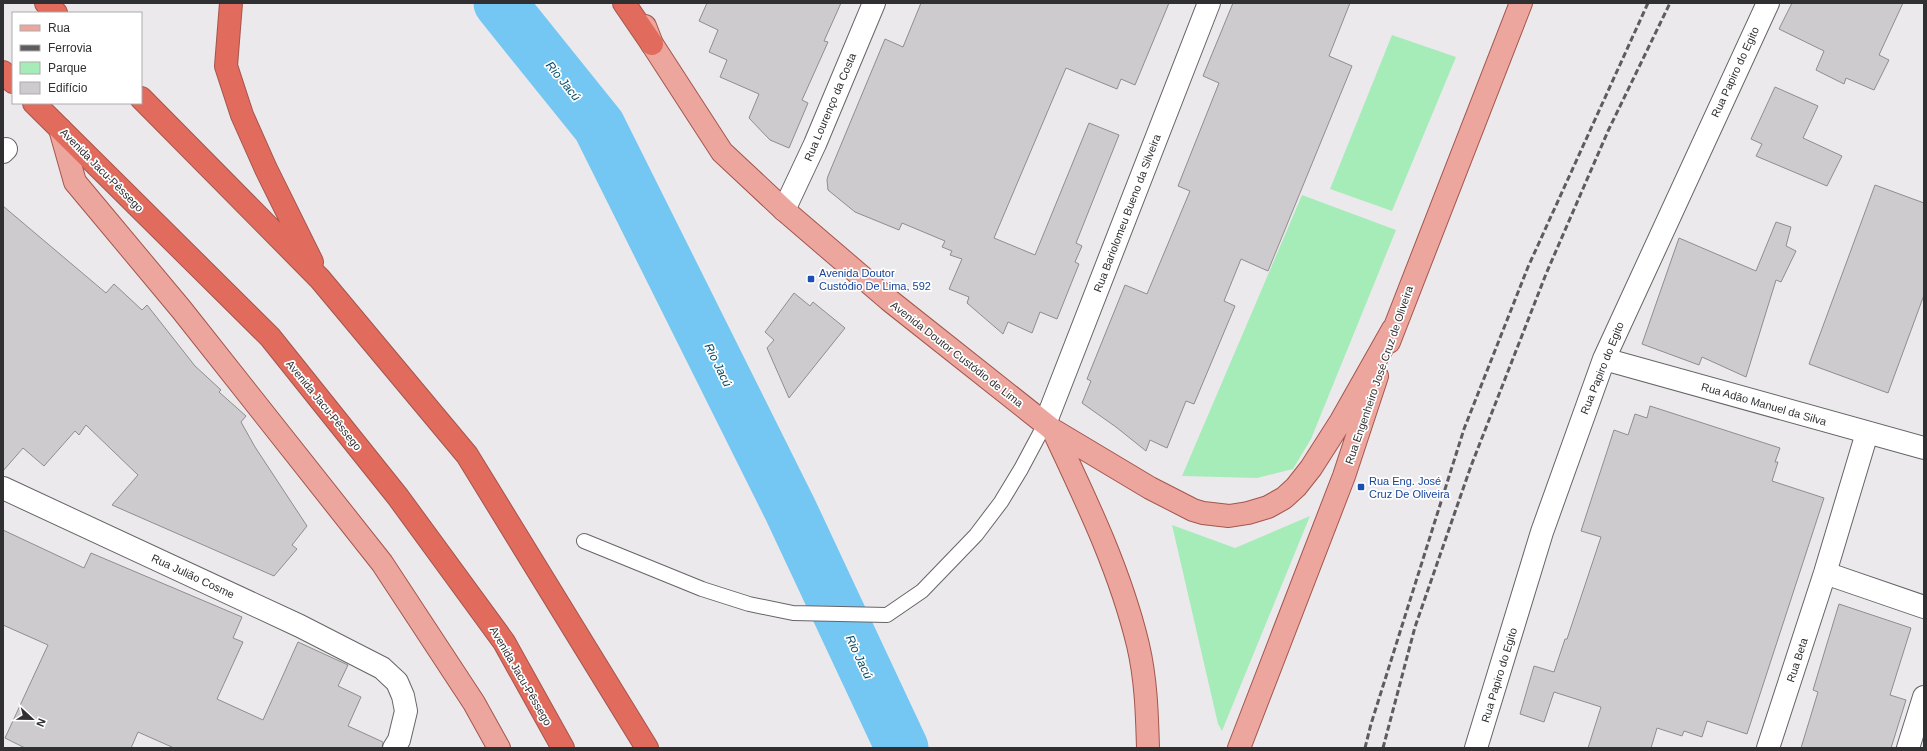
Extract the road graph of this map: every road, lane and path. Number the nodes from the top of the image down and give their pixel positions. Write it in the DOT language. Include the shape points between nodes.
graph roads {
  1 [pos="46,3"];
  2 [pos="231,3"];
  3 [pos="624,3"];
  4 [pos="636,3"];
  5 [pos="874,3"];
  6 [pos="1209,3"];
  7 [pos="1522,3"];
  8 [pos="1768,3"];
  9 [pos="55,12"];
  10 [pos="652,44"];
  11 [pos="3,72"];
  12 [pos="12,81"];
  13 [pos="142,99"];
  14 [pos="35,104"];
  15 [pos="60,129"];
  16 [pos="784,210"];
  17 [pos="320,280"];
  18 [pos="1393,329"];
  19 [pos="1604,359"];
  20 [pos="1049,427"];
  21 [pos="1868,433"];
  22 [pos="1924,448"];
  23 [pos="3,488"];
  24 [pos="584,541"];
  25 [pos="1825,573"];
  26 [pos="1924,607"];
  27 [pos="1924,697"];
  28 [pos="394,748"];
  29 [pos="499,748"];
  30 [pos="563,748"];
  31 [pos="647,748"];
  32 [pos="1148,748"];
  33 [pos="1239,748"];
  34 [pos="1476,748"];
  35 [pos="1768,748"];
  36 [pos="1908,748"];
  1 -- 9 [label="highway"];
  2 -- 17 [label="highway" via="226,66 242,115"];
  3 -- 10 [label="highway"];
  4 -- 10 [label="main road, Avenida Doutor Custódio de Lima"];
  5 -- 16 [label="street, Rua Lourenço da Costa" via="815,144"];
  6 -- 20 [label="street, Rua Bariolomeu Bueno da Silveira"];
  7 -- 18 [label="main road, Rua Engenheiro José Cruz de Oliveira"];
  8 -- 19 [label="street, Rua Papiro do Egito"];
  10 -- 16 [label="main road, Avenida Doutor Custódio de Lima" via="722,152"];
  11 -- 12 [label="highway"];
  13 -- 17 [label="highway"];
  14 -- 15 [label="highway, Avenida Jacu-Pêssego"];
  15 -- 29 [label="main road" via="75,182 181,309 382,563 474,703"];
  15 -- 30 [label="highway, Avenida Jacu-Pêssego" via="270,337 398,498 504,642"];
  16 -- 20 [label="main road, Avenida Doutor Custódio de Lima" via="889,300"];
  17 -- 31 [label="highway" via="467,456"];
  18 -- 20 [label="main road, Avenida Doutor Custódio de Lima" via="1341,421 1304,478 1284,498 1268,507 1248,513 1218,515 1184,506"];
  18 -- 33 [label="main road, Rua Engenheiro José Cruz de Oliveira" via="1341,483"];
  19 -- 21 [label="street, Rua Adão Manuel da Silva"];
  19 -- 34 [label="street, Rua Papiro do Egito" via="1542,532"];
  20 -- 24 [label="lane" via="1001,502 976,535 922,591 887,615 793,613 748,604 702,589"];
  20 -- 32 [label="main road" via="1094,519 1121,586 1138,645 1143,673"];
  21 -- 22 [label="street, Rua Adão Manuel da Silva"];
  21 -- 25 [label="street, Rua Beta"];
  23 -- 28 [label="street, Rua Julião Cosme" via="300,626 382,668 397,682 406,711 399,740"];
  25 -- 26 [label="street"];
  25 -- 35 [label="street, Rua Beta"];
  27 -- 36 [label="street"];
}
